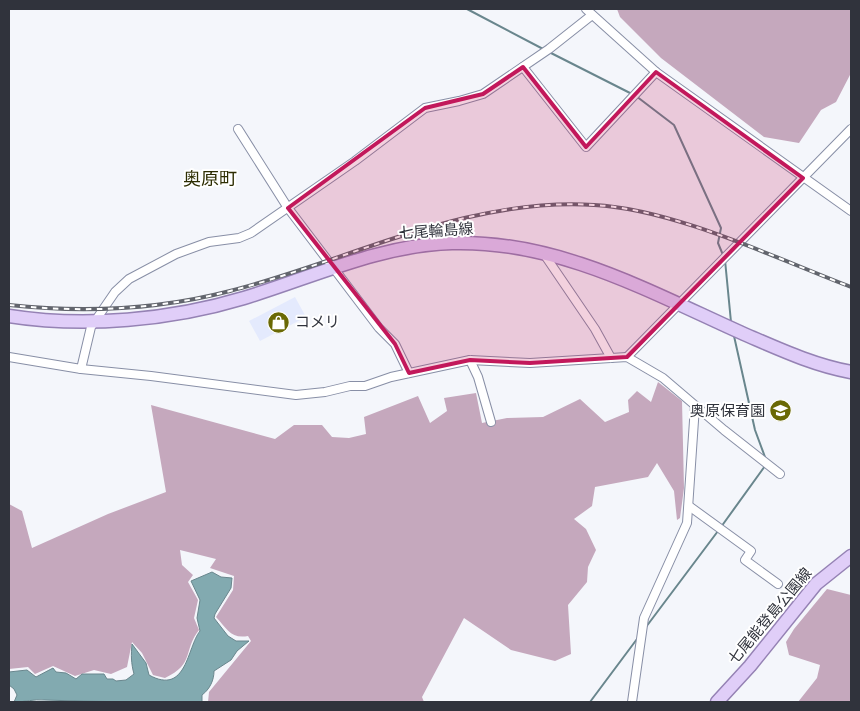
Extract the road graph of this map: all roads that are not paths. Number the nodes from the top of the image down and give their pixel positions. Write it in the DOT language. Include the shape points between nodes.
graph roads {
  1 [pos="589,12"];
  2 [pos="523,67"];
  3 [pos="656,72"];
  4 [pos="238,129"];
  5 [pos="851,129"];
  6 [pos="803,178"];
  7 [pos="288,208"];
  8 [pos="851,211"];
  9 [pos="543,252"];
  10 [pos="333,268"];
  11 [pos="679,305"];
  12 [pos="9,316"];
  13 [pos="97,320"];
  14 [pos="9,357"];
  15 [pos="627,357"];
  16 [pos="611,358"];
  17 [pos="470,360"];
  18 [pos="81,369"];
  19 [pos="851,372"];
  20 [pos="409,373"];
  21 [pos="695,406"];
  22 [pos="491,422"];
  23 [pos="780,474"];
  24 [pos="689,506"];
  25 [pos="851,556"];
  26 [pos="778,584"];
  27 [pos="632,702"];
  28 [pos="717,702"];
  1 -- 2 [label="street"];
  1 -- 3 [label="street"];
  2 -- 3 [label="street" via="586,147"];
  2 -- 7 [label="street" via="483,94 425,108"];
  3 -- 6 [label="street"];
  4 -- 7 [label="street"];
  5 -- 6 [label="street"];
  6 -- 8 [label="street"];
  6 -- 11 [label="street"];
  7 -- 10 [label="street"];
  7 -- 13 [label="street" via="251,233 209,242 147,267 115,292"];
  9 -- 10 [label="main road, 七尾輪島線" via="452,243 384,252"];
  9 -- 11 [label="main road, 七尾輪島線" via="599,270"];
  9 -- 16 [label="street"];
  10 -- 13 [label="main road, 七尾輪島線" via="225,303 156,316"];
  10 -- 20 [label="street" via="379,328 396,344"];
  11 -- 15 [label="street"];
  11 -- 19 [label="main road, 七尾輪島線" via="797,357"];
  12 -- 13 [label="main road, 七尾輪島線"];
  13 -- 18 [label="street" via="91,327"];
  14 -- 18 [label="street"];
  15 -- 16 [label="street"];
  15 -- 21 [label="street" via="663,378"];
  16 -- 17 [label="street" via="530,363"];
  17 -- 20 [label="street"];
  17 -- 22 [label="street"];
  18 -- 20 [label="street" via="296,395 365,386"];
  21 -- 23 [label="street"];
  21 -- 24 [label="street"];
  24 -- 26 [label="street" via="751,551 744,560"];
  24 -- 27 [label="street" via="687,523 644,618"];
  25 -- 28 [label="main road, 七尾能登島公園線" via="816,584"];
}
